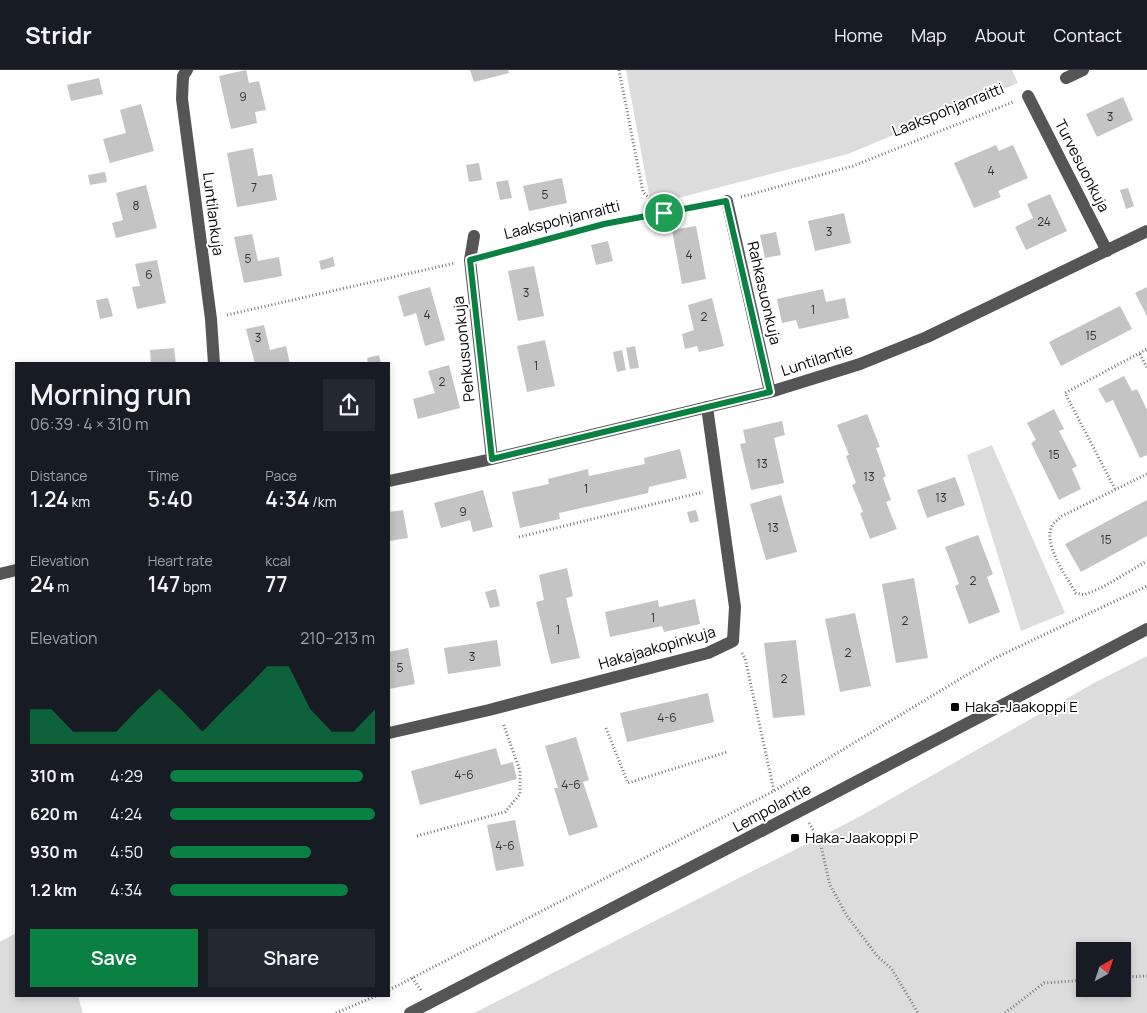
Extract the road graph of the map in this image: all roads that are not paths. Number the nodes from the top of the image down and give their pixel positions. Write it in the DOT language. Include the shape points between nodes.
graph roads {
  1 [pos="188,70"];
  2 [pos="1083,70"];
  3 [pos="1066,78"];
  4 [pos="1028,96"];
  5 [pos="726,201"];
  6 [pos="1147,231"];
  7 [pos="474,236"];
  8 [pos="1107,251"];
  9 [pos="214,362"];
  10 [pos="770,392"];
  11 [pos="708,407"];
  12 [pos="492,459"];
  13 [pos="390,481"];
  14 [pos="15,570"];
  15 [pos="0,574"];
  16 [pos="1147,629"];
  17 [pos="390,733"];
  18 [pos="410,1013"];
  1 -- 9 [label="street, Luntilankuja" via="183,76 182,99"];
  2 -- 3 [label="street"];
  4 -- 8 [label="street, Turvesuonkuja"];
  5 -- 10 [label="street, Rahkasuonkuja"];
  6 -- 8 [label="street, Luntilantie"];
  7 -- 12 [label="street, Pehkusuonkuja" via="470,260"];
  8 -- 10 [label="street, Luntilantie" via="927,337 860,364"];
  10 -- 11 [label="street, Luntilantie"];
  11 -- 12 [label="street, Luntilantie"];
  11 -- 17 [label="street, Hakajaakopinkuja" via="734,607 733,641 708,653"];
  12 -- 13 [label="street, Luntilantie"];
  14 -- 15 [label="street"];
  16 -- 18 [label="street, Lempolantie"];
}
